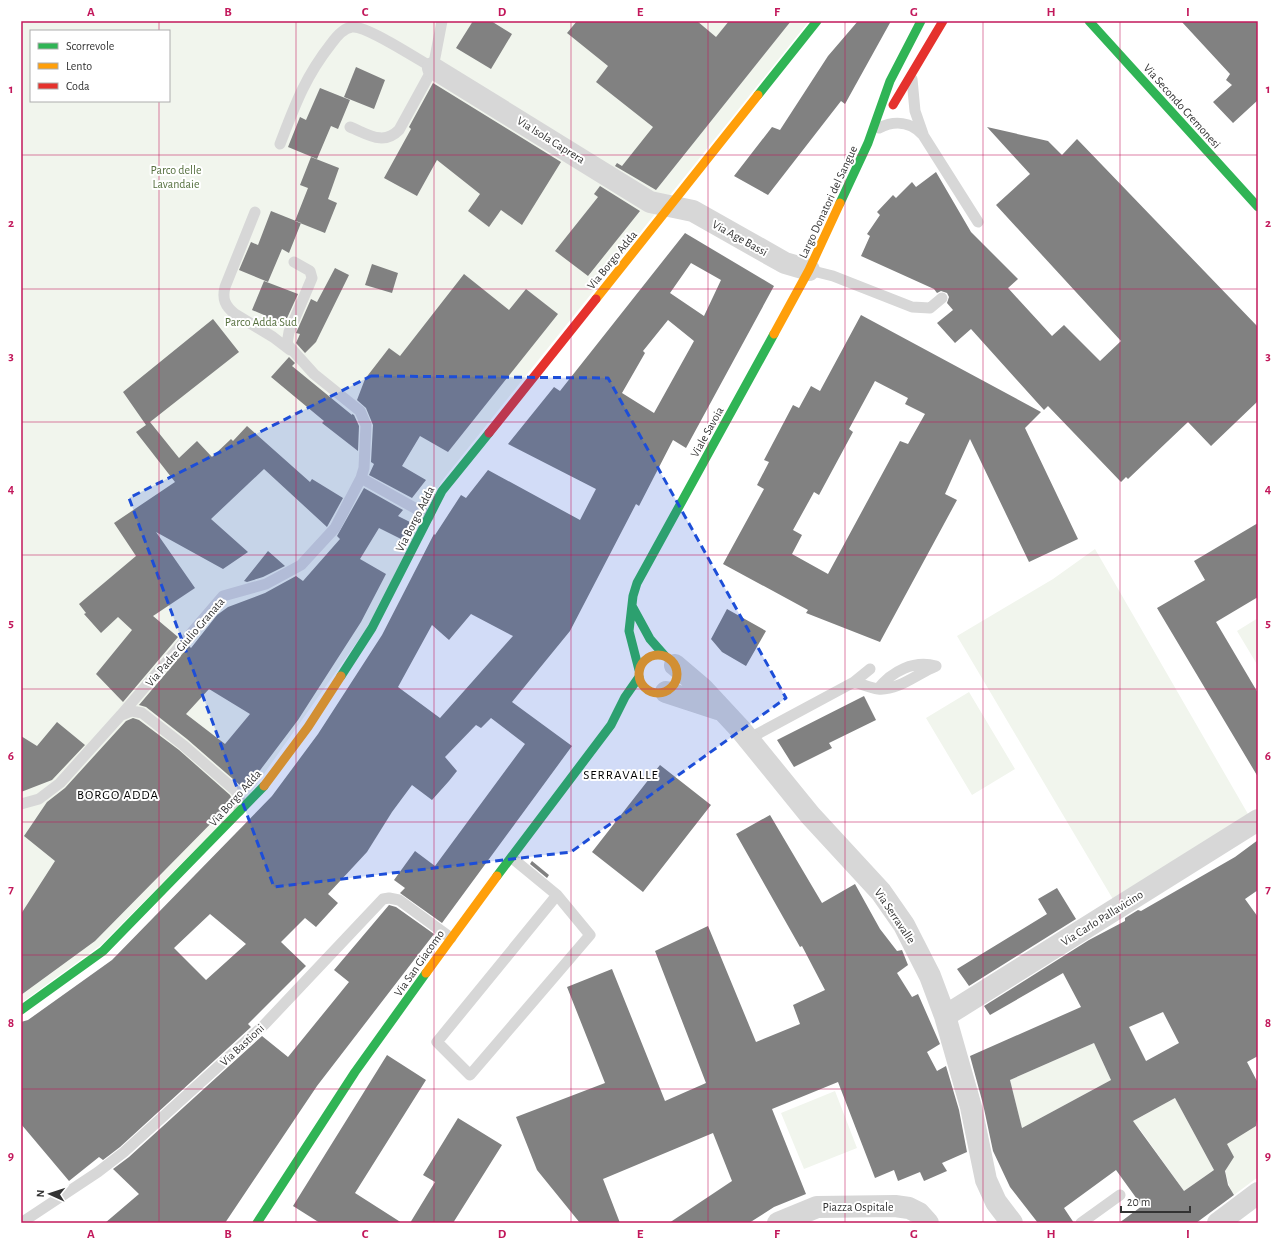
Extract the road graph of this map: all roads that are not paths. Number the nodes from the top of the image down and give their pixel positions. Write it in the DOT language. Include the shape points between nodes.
graph roads {
  1 [pos="351,21"];
  2 [pos="442,21"];
  3 [pos="817,21"];
  4 [pos="921,21"];
  5 [pos="943,21"];
  6 [pos="1089,21"];
  7 [pos="367,31"];
  8 [pos="433,68"];
  9 [pos="912,73"];
  10 [pos="350,127"];
  11 [pos="879,128"];
  12 [pos="923,135"];
  13 [pos="868,143"];
  14 [pos="280,144"];
  15 [pos="671,206"];
  16 [pos="1258,208"];
  17 [pos="255,212"];
  18 [pos="978,222"];
  19 [pos="294,262"];
  20 [pos="809,270"];
  21 [pos="942,298"];
  22 [pos="290,350"];
  23 [pos="361,478"];
  24 [pos="429,516"];
  25 [pos="632,606"];
  26 [pos="670,661"];
  27 [pos="870,669"];
  28 [pos="639,673"];
  29 [pos="854,682"];
  30 [pos="878,689"];
  31 [pos="660,692"];
  32 [pos="645,700"];
  33 [pos="721,710"];
  34 [pos="630,712"];
  35 [pos="121,715"];
  36 [pos="611,725"];
  37 [pos="748,739"];
  38 [pos="21,804"];
  39 [pos="237,815"];
  40 [pos="1258,820"];
  41 [pos="512,858"];
  42 [pos="557,895"];
  43 [pos="451,938"];
  44 [pos="21,1010"];
  45 [pos="945,1016"];
  46 [pos="1258,1193"];
  47 [pos="1120,1194"];
  48 [pos="21,1222"];
  49 [pos="257,1223"];
  50 [pos="778,1223"];
  51 [pos="928,1223"];
  52 [pos="1012,1223"];
  53 [pos="1081,1223"];
  54 [pos="1218,1223"];
  1 -- 7 [label="lane"];
  2 -- 8 [label="lane"];
  3 -- 15 [label="street, Via Borgo Adda"];
  4 -- 13 [label="street, Largo Donatori del Sangue" via="890,81"];
  5 -- 9 [label="street, Largo Donatori del Sangue"];
  6 -- 16 [label="street, Via Secondo Cremonesi"];
  7 -- 8 [label="lane"];
  7 -- 14 [label="lane" via="352,27 345,30 316,62 301,90"];
  8 -- 10 [label="lane" via="399,130 392,137 384,139"];
  8 -- 15 [label="street, Via Isola Caprera" via="650,202"];
  9 -- 11 [label="street, Largo Donatori del Sangue"];
  9 -- 12 [label="lane" via="913,97"];
  11 -- 12 [label="lane" via="887,124 907,124"];
  11 -- 13 [label="street, Largo Donatori del Sangue"];
  12 -- 18 [label="lane"];
  13 -- 20 [label="street, Largo Donatori del Sangue"];
  15 -- 20 [label="street, Via Age Bassi" via="693,211 785,263"];
  15 -- 24 [label="street, Via Borgo Adda" via="442,491"];
  17 -- 22 [label="lane" via="225,287 224,300 235,314"];
  19 -- 22 [label="lane" via="310,271 312,278 287,338"];
  20 -- 21 [label="lane" via="833,276 912,307 930,308"];
  20 -- 25 [label="street, Viale Savoia" via="637,583"];
  22 -- 23 [label="lane, Via Padre Giulio Granata" via="314,374 360,411 364,418 365,456"];
  23 -- 24 [label="lane"];
  23 -- 35 [label="lane, Via Padre Giulio Granata" via="335,528 301,566 266,584 223,596"];
  24 -- 39 [label="street, Via Borgo Adda" via="372,628 285,758 262,789"];
  25 -- 26 [label="street" via="653,646"];
  25 -- 28 [label="street, Viale Savoia" via="629,631"];
  26 -- 28 [label="street" via="652,656 642,664"];
  26 -- 31 [label="street" via="677,678 675,683"];
  26 -- 33 [label="street, Via Serravalle" via="702,688"];
  27 -- 29 [label="lane"];
  28 -- 31 [label="street" via="644,687"];
  28 -- 36 [label="street, Via San Giacomo"];
  29 -- 30 [label="lane"];
  29 -- 37 [label="lane"];
  31 -- 32 [label="street"];
  31 -- 33 [label="street, Via Serravalle"];
  33 -- 37 [label="street, Via Serravalle"];
  34 -- 36 [label="street, Via San Giacomo"];
  35 -- 38 [label="lane, Via Padre Giulio Granata" via="60,783 39,799"];
  35 -- 39 [label="lane" via="132,711 142,713 183,745 236,791 240,801"];
  36 -- 41 [label="street, Via San Giacomo"];
  37 -- 45 [label="street, Via Serravalle" via="810,815 891,904 917,950"];
  39 -- 44 [label="street, Via Borgo Adda" via="103,951"];
  40 -- 45 [label="street, Via Carlo Pallavicino"];
  41 -- 42 [label="lane"];
  41 -- 43 [label="street, Via San Giacomo"];
  42 -- 42 [label="lane" via="438,1042 470,1075 590,935"];
  43 -- 48 [label="lane, Via Bastioni" via="399,900 383,899 264,1025 124,1152 66,1194"];
  43 -- 49 [label="street, Via San Giacomo" via="355,1072"];
  45 -- 52 [label="street, Via Serravalle" via="971,1107 982,1169 990,1191"];
  46 -- 54 [label="street"];
  47 -- 53 [label="lane"];
  50 -- 51 [label="street, Piazza Ospitale" via="808,1210 828,1206 895,1206 914,1211"];
}
